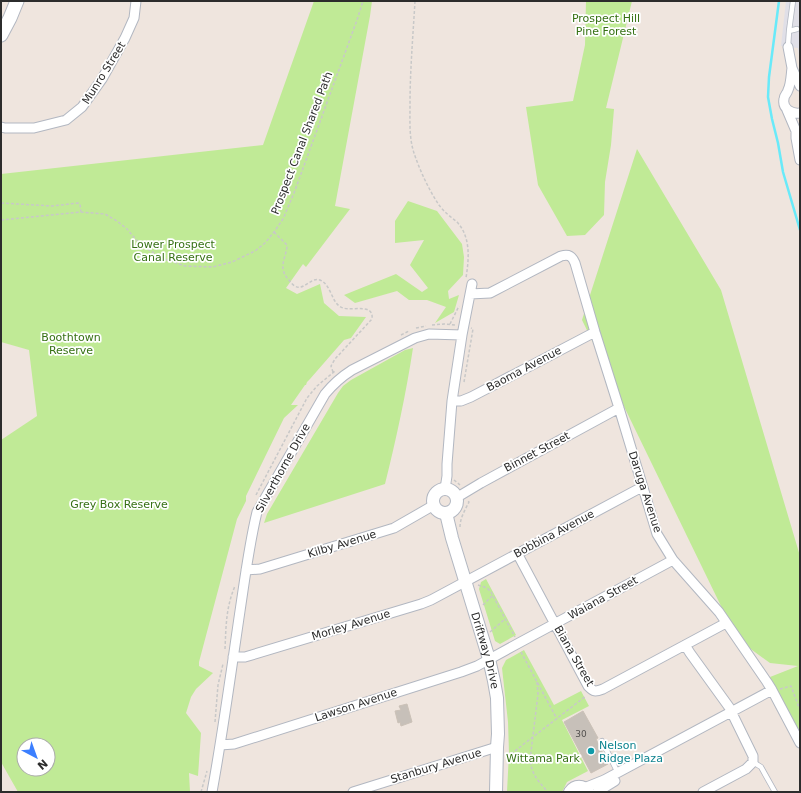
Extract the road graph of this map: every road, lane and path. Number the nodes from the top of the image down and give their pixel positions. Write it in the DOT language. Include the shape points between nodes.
graph roads {
  1 [pos="17,1"];
  2 [pos="136,1"];
  3 [pos="363,1"];
  4 [pos="415,1"];
  5 [pos="793,1"];
  6 [pos="797,29"];
  7 [pos="789,31"];
  8 [pos="1,35"];
  9 [pos="788,47"];
  10 [pos="792,68"];
  11 [pos="800,87"];
  12 [pos="788,91"];
  13 [pos="787,110"];
  14 [pos="800,113"];
  15 [pos="1,127"];
  16 [pos="798,127"];
  17 [pos="800,160"];
  18 [pos="1,203"];
  19 [pos="81,212"];
  20 [pos="1,220"];
  21 [pos="274,232"];
  22 [pos="469,282"];
  23 [pos="470,294"];
  24 [pos="460,303"];
  25 [pos="450,324"];
  26 [pos="595,332"];
  27 [pos="462,335"];
  28 [pos="333,372"];
  29 [pos="452,401"];
  30 [pos="619,408"];
  31 [pos="642,487"];
  32 [pos="445,489"];
  33 [pos="456,498"];
  34 [pos="434,506"];
  35 [pos="446,513"];
  36 [pos="517,554"];
  37 [pos="673,560"];
  38 [pos="246,570"];
  39 [pos="470,583"];
  40 [pos="493,596"];
  41 [pos="482,606"];
  42 [pos="505,619"];
  43 [pos="726,623"];
  44 [pos="556,624"];
  45 [pos="490,632"];
  46 [pos="517,644"];
  47 [pos="685,645"];
  48 [pos="233,657"];
  49 [pos="489,659"];
  50 [pos="537,680"];
  51 [pos="775,691"];
  52 [pos="586,696"];
  53 [pos="800,710"];
  54 [pos="733,715"];
  55 [pos="558,718"];
  56 [pos="533,738"];
  57 [pos="602,741"];
  58 [pos="800,743"];
  59 [pos="220,745"];
  60 [pos="497,747"];
  61 [pos="506,758"];
  62 [pos="753,762"];
  63 [pos="618,773"];
  64 [pos="586,790"];
  65 [pos="212,792"];
  66 [pos="353,792"];
  67 [pos="496,792"];
  68 [pos="548,792"];
  69 [pos="570,792"];
  70 [pos="597,792"];
  71 [pos="703,792"];
  72 [pos="775,792"];
  1 -- 8 [label="main road"];
  2 -- 15 [label="street, Munro Street" via="134,18 125,38 102,79 82,107 66,120 34,128"];
  3 -- 21 [label="path, Prospect Canal Shared Path" via="294,193 283,219"];
  4 -- 22 [label="path" via="410,75 410,135 421,171 431,191 440,207 458,224 465,236"];
  5 -- 7 [label="lane"];
  6 -- 7 [label="lane"];
  7 -- 9 [label="lane"];
  9 -- 10 [label="street"];
  10 -- 11 [label="street"];
  10 -- 12 [label="street"];
  11 -- 12 [label="street"];
  12 -- 13 [label="street" via="784,98"];
  13 -- 14 [label="street"];
  13 -- 16 [label="street"];
  16 -- 17 [label="street" via="796,138"];
  18 -- 19 [label="path" via="52,206 78,203"];
  19 -- 20 [label="path, Prospect Canal Shared Path"];
  19 -- 21 [label="path, Prospect Canal Shared Path" via="105,214 127,229 149,250 184,266 213,267 232,262 255,251"];
  21 -- 28 [label="path" via="287,245 283,270 292,285 298,288 319,279 328,286 340,306 345,309 367,309 373,315 335,359 331,366"];
  22 -- 23 [label="street"];
  23 -- 26 [label="street, Daruga Avenue" via="490,293 561,256 570,255 575,263"];
  23 -- 27 [label="street"];
  24 -- 25 [label="path"];
  26 -- 29 [label="street, Baoma Avenue" via="471,397"];
  26 -- 30 [label="street, Daruga Avenue"];
  27 -- 29 [label="street"];
  27 -- 38 [label="street, Silverthorne Drive" via="429,334 415,338 352,370 334,383 325,394 257,512"];
  29 -- 32 [label="street"];
  30 -- 31 [label="street, Daruga Avenue"];
  30 -- 33 [label="street, Binnet Street"];
  31 -- 36 [label="street, Bobbina Avenue"];
  31 -- 37 [label="street, Daruga Avenue" via="657,534"];
  32 -- 33 [label="street" via="454,493"];
  32 -- 34 [label="street" via="435,494"];
  33 -- 35 [label="street" via="454,509"];
  34 -- 35 [label="street"];
  34 -- 38 [label="street, Kilby Avenue" via="394,528 260,569"];
  35 -- 39 [label="street, Driftway Drive" via="452,538"];
  36 -- 39 [label="street, Bobbina Avenue"];
  36 -- 44 [label="street, Biana Street"];
  37 -- 43 [label="street, Daruga Avenue"];
  37 -- 44 [label="street, Waiana Street"];
  38 -- 48 [label="street, Silverthorne Drive"];
  39 -- 40 [label="path" via="487,588"];
  39 -- 48 [label="street, Morley Avenue" via="421,604 245,657"];
  39 -- 49 [label="street, Driftway Drive"];
  40 -- 41 [label="path"];
  40 -- 42 [label="path"];
  42 -- 45 [label="path"];
  42 -- 46 [label="path"];
  43 -- 47 [label="street, Biana Street"];
  43 -- 51 [label="street, Daruga Avenue"];
  44 -- 46 [label="street, Waiana Street"];
  44 -- 47 [label="street, Biana Street" via="588,686 596,692"];
  46 -- 49 [label="street, Waiana Street"];
  46 -- 50 [label="path"];
  47 -- 54 [label="street"];
  48 -- 59 [label="street, Silverthorne Drive"];
  49 -- 59 [label="street, Lawson Avenue" via="461,672 234,744"];
  49 -- 60 [label="street, Driftway Drive" via="497,698"];
  50 -- 55 [label="path"];
  50 -- 56 [label="path"];
  51 -- 53 [label="path" via="791,686"];
  51 -- 54 [label="street"];
  51 -- 58 [label="street, Daruga Avenue"];
  52 -- 55 [label="path"];
  54 -- 62 [label="street" via="752,752"];
  54 -- 63 [label="street"];
  54 -- 70 [label="street"];
  55 -- 56 [label="path"];
  56 -- 61 [label="path"];
  56 -- 68 [label="path" via="531,767 534,775"];
  57 -- 63 [label="lane"];
  59 -- 65 [label="street, Silverthorne Drive"];
  60 -- 66 [label="street, Stanbury Avenue"];
  60 -- 67 [label="street, Driftway Drive"];
  62 -- 71 [label="street" via="746,769"];
  62 -- 72 [label="lane" via="761,767"];
  63 -- 64 [label="street"];
  64 -- 69 [label="street" via="578,786"];
}
